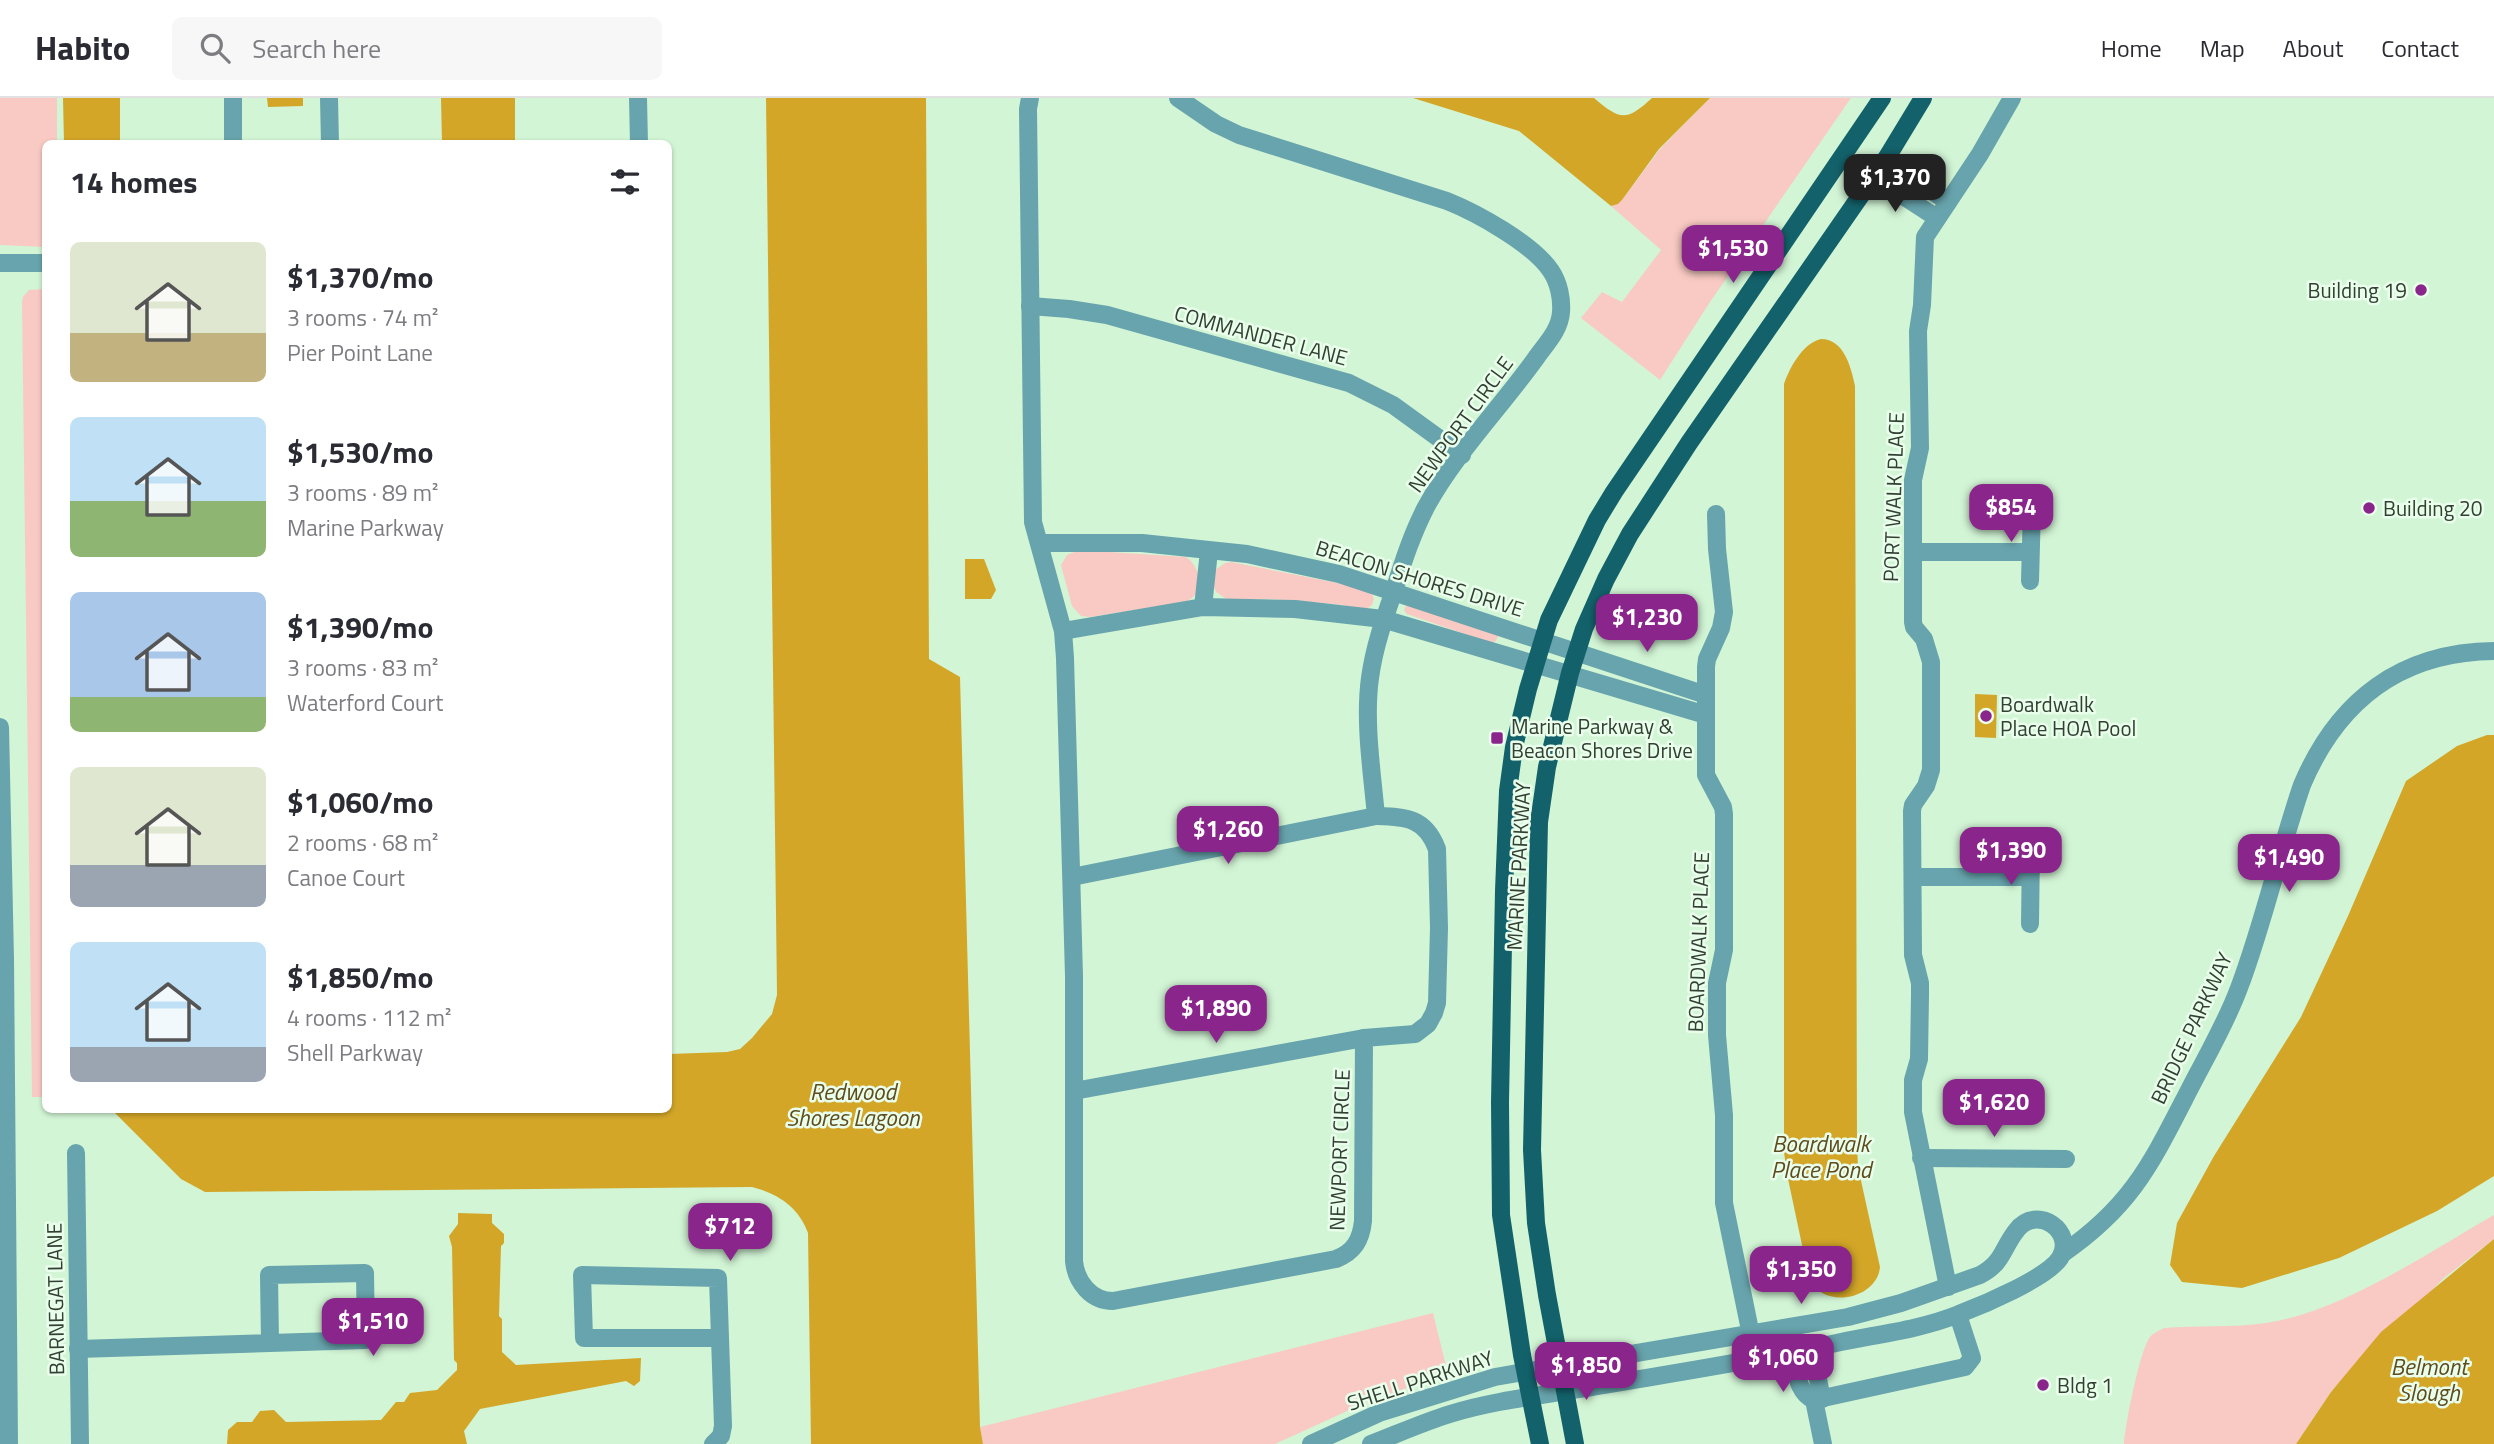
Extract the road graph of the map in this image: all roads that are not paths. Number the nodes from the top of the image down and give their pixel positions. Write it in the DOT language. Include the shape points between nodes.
graph roads {
  1 [pos="233,98"];
  2 [pos="329,98"];
  3 [pos="638,98"];
  4 [pos="1030,98"];
  5 [pos="1178,98"];
  6 [pos="1882,98"];
  7 [pos="1923,98"];
  8 [pos="2012,98"];
  9 [pos="233,140"];
  10 [pos="330,140"];
  11 [pos="639,140"];
  12 [pos="1886,159"];
  13 [pos="1874,177"];
  14 [pos="1948,202"];
  15 [pos="1937,218"];
  16 [pos="42,263"];
  17 [pos="0,264"];
  18 [pos="1030,306"];
  19 [pos="1462,455"];
  20 [pos="2032,508"];
  21 [pos="1716,514"];
  22 [pos="1040,543"];
  23 [pos="1209,551"];
  24 [pos="1913,552"];
  25 [pos="2030,552"];
  26 [pos="2030,581"];
  27 [pos="1394,591"];
  28 [pos="1203,607"];
  29 [pos="1383,620"];
  30 [pos="1063,631"];
  31 [pos="1542,639"];
  32 [pos="1576,650"];
  33 [pos="2494,651"];
  34 [pos="1534,663"];
  35 [pos="1570,673"];
  36 [pos="1706,695"];
  37 [pos="1706,715"];
  38 [pos="0,727"];
  39 [pos="1376,816"];
  40 [pos="2031,849"];
  41 [pos="1072,877"];
  42 [pos="1913,877"];
  43 [pos="2030,877"];
  44 [pos="2030,924"];
  45 [pos="3,959"];
  46 [pos="1364,1038"];
  47 [pos="1074,1091"];
  48 [pos="76,1153"];
  49 [pos="1921,1158"];
  50 [pos="2066,1159"];
  51 [pos="3,1188"];
  52 [pos="2062,1254"];
  53 [pos="1948,1287"];
  54 [pos="1958,1315"];
  55 [pos="1751,1335"];
  56 [pos="720,1338"];
  57 [pos="270,1342"];
  58 [pos="78,1349"];
  59 [pos="1812,1349"];
  60 [pos="1791,1353"];
  61 [pos="1561,1366"];
  62 [pos="1525,1372"];
  63 [pos="1565,1391"];
  64 [pos="1530,1396"];
  65 [pos="1818,1399"];
  66 [pos="9,1444"];
  67 [pos="80,1444"];
  68 [pos="713,1444"];
  69 [pos="1311,1444"];
  70 [pos="1371,1444"];
  71 [pos="1540,1444"];
  72 [pos="1575,1444"];
  73 [pos="1824,1444"];
  1 -- 9 [label="street"];
  2 -- 10 [label="street"];
  3 -- 11 [label="street"];
  4 -- 18 [label="street, NEWPORT CIRCLE"];
  5 -- 19 [label="street, NEWPORT CIRCLE" via="1239,135 1473,212 1538,256 1551,271 1561,300 1558,327"];
  6 -- 31 [label="main road, MARINE PARKWAY" via="1614,492"];
  7 -- 12 [label="main road, MARINE PARKWAY"];
  8 -- 14 [label="street, PORT WALK PLACE"];
  12 -- 13 [label="main road, MARINE PARKWAY"];
  12 -- 14 [label="street"];
  13 -- 15 [label="street"];
  13 -- 32 [label="main road, MARINE PARKWAY" via="1630,534"];
  14 -- 15 [label="street, PORT WALK PLACE"];
  15 -- 24 [label="street, PORT WALK PLACE" via="1923,250 1918,331 1920,448 1913,480"];
  16 -- 17 [label="street"];
  18 -- 19 [label="street, COMMANDER LANE" via="1107,315 1349,383 1393,405"];
  18 -- 22 [label="street, NEWPORT CIRCLE" via="1033,522"];
  19 -- 27 [label="street, NEWPORT CIRCLE" via="1426,506"];
  20 -- 25 [label="street"];
  21 -- 36 [label="street, BOARDWALK PLACE" via="1724,612 1707,659"];
  22 -- 23 [label="street, BEACON SHORES DRIVE" via="1142,543"];
  22 -- 30 [label="street, NEWPORT CIRCLE"];
  23 -- 27 [label="street, BEACON SHORES DRIVE" via="1247,554"];
  23 -- 28 [label="street"];
  24 -- 25 [label="street"];
  24 -- 42 [label="street, PORT WALK PLACE" via="1913,622 1929,654 1932,714 1929,778 1912,811"];
  25 -- 26 [label="street"];
  27 -- 29 [label="street, NEWPORT CIRCLE"];
  27 -- 31 [label="street, BEACON SHORES DRIVE"];
  28 -- 29 [label="street" via="1295,609"];
  28 -- 30 [label="street"];
  29 -- 34 [label="street"];
  29 -- 39 [label="street, NEWPORT CIRCLE" via="1369,689"];
  30 -- 41 [label="street, NEWPORT CIRCLE"];
  31 -- 32 [label="street, BEACON SHORES DRIVE"];
  31 -- 34 [label="main road, MARINE PARKWAY"];
  32 -- 35 [label="main road, MARINE PARKWAY"];
  32 -- 36 [label="street, BEACON SHORES DRIVE"];
  33 -- 52 [label="street, BRIDGE PARKWAY" via="2449,654 2389,677 2334,728 2302,785 2238,991 2172,1124 2126,1199 2091,1234"];
  34 -- 35 [label="street"];
  34 -- 62 [label="main road, MARINE PARKWAY" via="1508,791 1500,1102 1501,1215"];
  35 -- 37 [label="street"];
  35 -- 61 [label="main road, MARINE PARKWAY" via="1539,822 1532,1150 1536,1223"];
  36 -- 37 [label="street, BOARDWALK PLACE"];
  37 -- 55 [label="street, BOARDWALK PLACE" via="1706,775 1724,814 1724,950 1717,983 1724,1203"];
  38 -- 45 [label="street"];
  39 -- 41 [label="street"];
  39 -- 46 [label="street" via="1408,817 1425,829 1437,849 1437,1003 1428,1024 1415,1034"];
  40 -- 43 [label="street"];
  41 -- 47 [label="street, NEWPORT CIRCLE"];
  42 -- 43 [label="street"];
  42 -- 49 [label="street, PORT WALK PLACE" via="1913,955 1920,995 1913,1102"];
  43 -- 44 [label="street"];
  45 -- 51 [label="street"];
  46 -- 47 [label="street"];
  46 -- 47 [label="street, NEWPORT CIRCLE" via="1363,1221 1354,1247 1336,1259 1113,1301 1098,1298 1076,1276"];
  48 -- 58 [label="street, BARNEGAT LANE"];
  49 -- 50 [label="street"];
  49 -- 53 [label="street, PORT WALK PLACE"];
  51 -- 66 [label="street"];
  52 -- 53 [label="street, SHELL PARKWAY" via="2062,1240 2054,1226 2040,1218 2031,1220 2016,1231 1990,1269"];
  52 -- 54 [label="street, SHELL PARKWAY" via="2041,1274"];
  53 -- 55 [label="street, SHELL PARKWAY" via="1848,1317"];
  54 -- 59 [label="street, SHELL PARKWAY"];
  54 -- 65 [label="street" via="1972,1358 1965,1367"];
  55 -- 61 [label="street, SHELL PARKWAY"];
  56 -- 56 [label="street" via="718,1278 582,1275 584,1338"];
  56 -- 68 [label="street" via="722,1433"];
  57 -- 57 [label="street" via="366,1340 365,1273 268,1275"];
  57 -- 58 [label="street"];
  58 -- 67 [label="street, BARNEGAT LANE"];
  59 -- 60 [label="street, SHELL PARKWAY"];
  59 -- 65 [label="street"];
  60 -- 63 [label="street, SHELL PARKWAY"];
  60 -- 65 [label="street" via="1803,1393"];
  61 -- 62 [label="street, SHELL PARKWAY"];
  61 -- 63 [label="main road, MARINE PARKWAY"];
  62 -- 64 [label="main road, MARINE PARKWAY"];
  62 -- 69 [label="street, SHELL PARKWAY" via="1379,1413"];
  63 -- 64 [label="street, SHELL PARKWAY"];
  63 -- 72 [label="main road, MARINE PARKWAY"];
  64 -- 70 [label="street, SHELL PARKWAY" via="1451,1413"];
  64 -- 71 [label="main road, MARINE PARKWAY"];
  65 -- 73 [label="street"];
}
